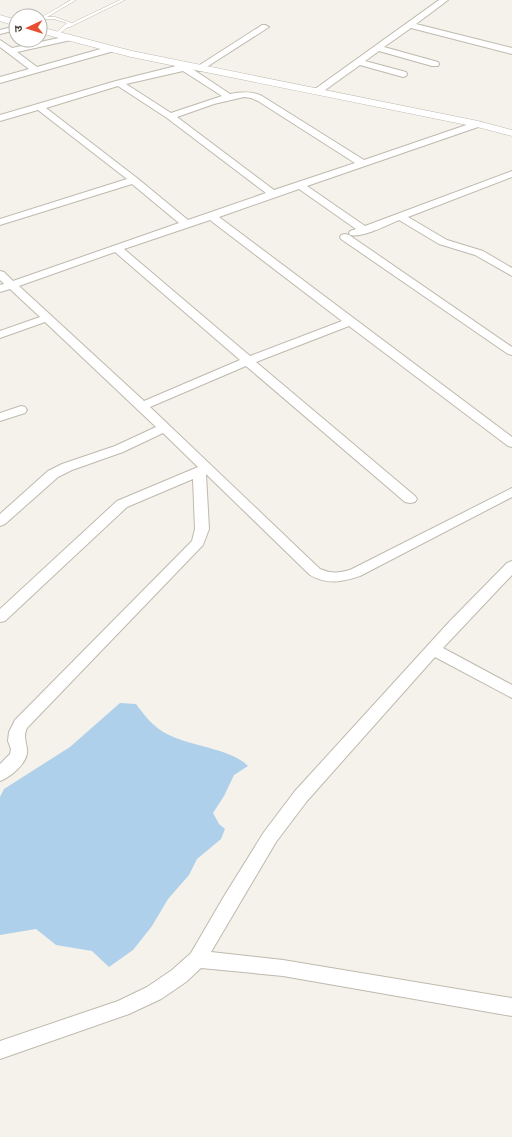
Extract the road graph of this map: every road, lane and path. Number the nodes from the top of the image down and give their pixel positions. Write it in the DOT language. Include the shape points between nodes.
graph roads {
  1 [pos="74,0"];
  2 [pos="113,0"];
  3 [pos="444,0"];
  4 [pos="121,1"];
  5 [pos="48,14"];
  6 [pos="48,18"];
  7 [pos="409,25"];
  8 [pos="69,26"];
  9 [pos="265,27"];
  10 [pos="48,32"];
  11 [pos="57,34"];
  12 [pos="68,38"];
  13 [pos="0,43"];
  14 [pos="378,48"];
  15 [pos="111,49"];
  16 [pos="11,51"];
  17 [pos="512,51"];
  18 [pos="358,62"];
  19 [pos="435,64"];
  20 [pos="186,67"];
  21 [pos="199,68"];
  22 [pos="35,70"];
  23 [pos="403,74"];
  24 [pos="0,80"];
  25 [pos="119,83"];
  26 [pos="318,91"];
  27 [pos="229,97"];
  28 [pos="39,107"];
  29 [pos="170,116"];
  30 [pos="0,118"];
  31 [pos="478,124"];
  32 [pos="512,132"];
  33 [pos="362,164"];
  34 [pos="512,174"];
  35 [pos="134,180"];
  36 [pos="300,185"];
  37 [pos="273,194"];
  38 [pos="211,216"];
  39 [pos="401,217"];
  40 [pos="0,222"];
  41 [pos="186,224"];
  42 [pos="364,230"];
  43 [pos="116,248"];
  44 [pos="512,273"];
  45 [pos="0,274"];
  46 [pos="6,287"];
  47 [pos="47,318"];
  48 [pos="349,322"];
  49 [pos="0,335"];
  50 [pos="512,352"];
  51 [pos="247,361"];
  52 [pos="142,406"];
  53 [pos="21,410"];
  54 [pos="0,417"];
  55 [pos="164,428"];
  56 [pos="512,443"];
  57 [pos="203,471"];
  58 [pos="512,492"];
  59 [pos="410,499"];
  60 [pos="0,521"];
  61 [pos="512,566"];
  62 [pos="0,617"];
  63 [pos="434,650"];
  64 [pos="512,692"];
  65 [pos="0,774"];
  66 [pos="197,959"];
  67 [pos="512,1007"];
  68 [pos="0,1050"];
  1 -- 5 [label="lane"];
  2 -- 4 [label="lane"];
  3 -- 7 [label="street"];
  4 -- 8 [label="lane"];
  6 -- 8 [label="lane" via="68,22"];
  7 -- 14 [label="street"];
  7 -- 17 [label="street"];
  8 -- 11 [label="lane"];
  9 -- 21 [label="street"];
  10 -- 11 [label="street"];
  11 -- 12 [label="street"];
  12 -- 15 [label="street"];
  12 -- 16 [label="street"];
  13 -- 16 [label="street"];
  14 -- 18 [label="street"];
  14 -- 19 [label="street"];
  15 -- 20 [label="street"];
  15 -- 22 [label="street"];
  16 -- 22 [label="street"];
  18 -- 23 [label="street"];
  18 -- 26 [label="street"];
  20 -- 21 [label="street"];
  20 -- 25 [label="street"];
  20 -- 27 [label="street"];
  21 -- 26 [label="street"];
  22 -- 24 [label="street"];
  25 -- 28 [label="street"];
  25 -- 29 [label="street"];
  26 -- 31 [label="street"];
  27 -- 29 [label="street"];
  27 -- 33 [label="street" via="244,94 257,97"];
  28 -- 30 [label="street"];
  28 -- 35 [label="street"];
  29 -- 37 [label="street"];
  31 -- 32 [label="street"];
  31 -- 33 [label="street"];
  33 -- 36 [label="street"];
  34 -- 39 [label="street"];
  35 -- 40 [label="street"];
  35 -- 41 [label="street"];
  36 -- 37 [label="street"];
  36 -- 42 [label="street"];
  37 -- 38 [label="street"];
  38 -- 41 [label="street"];
  38 -- 48 [label="street"];
  39 -- 42 [label="street"];
  39 -- 44 [label="street" via="443,242 479,253"];
  41 -- 43 [label="street"];
  42 -- 50 [label="street" via="345,237"];
  43 -- 46 [label="street"];
  43 -- 51 [label="street"];
  45 -- 46 [label="street"];
  46 -- 47 [label="street"];
  47 -- 49 [label="street"];
  47 -- 52 [label="street"];
  48 -- 51 [label="street"];
  48 -- 56 [label="street"];
  51 -- 52 [label="street"];
  51 -- 59 [label="street"];
  52 -- 55 [label="street"];
  53 -- 54 [label="street"];
  55 -- 57 [label="street"];
  55 -- 60 [label="street" via="53,474"];
  57 -- 58 [label="street" via="315,572 326,578 338,578 355,573"];
  57 -- 62 [label="street" via="122,504"];
  57 -- 65 [label="street" via="202,529 198,542 21,724 16,741 20,749 18,757"];
  61 -- 63 [label="street"];
  63 -- 64 [label="street"];
  63 -- 66 [label="street" via="301,796 270,837"];
  66 -- 67 [label="street" via="283,968"];
  66 -- 68 [label="street" via="154,993 122,1008"];
}
